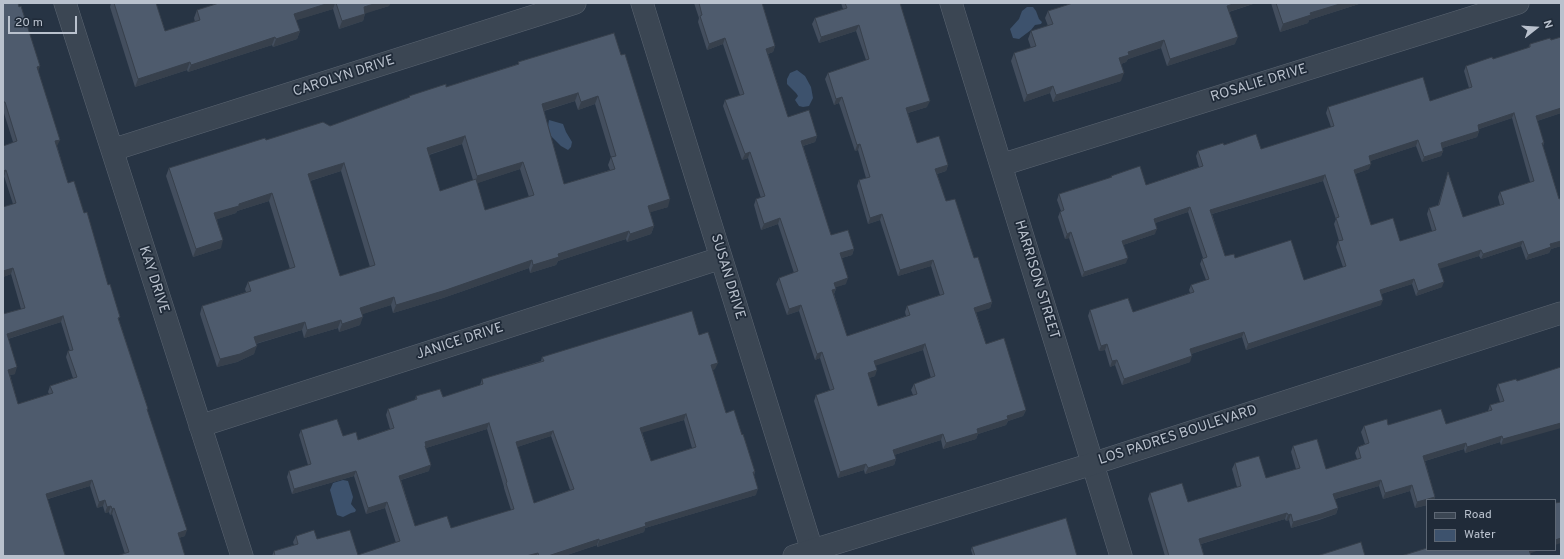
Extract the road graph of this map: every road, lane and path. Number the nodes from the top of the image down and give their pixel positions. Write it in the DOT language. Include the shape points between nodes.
graph roads {
  1 [pos="65,3"];
  2 [pos="575,3"];
  3 [pos="642,3"];
  4 [pos="951,3"];
  5 [pos="1518,3"];
  6 [pos="112,150"];
  7 [pos="1001,165"];
  8 [pos="721,258"];
  9 [pos="1561,313"];
  10 [pos="200,426"];
  11 [pos="1092,464"];
  12 [pos="803,553"];
  13 [pos="242,556"];
  14 [pos="1121,556"];
  1 -- 6 [label="street, KAY DRIVE"];
  2 -- 6 [label="street, CAROLYN DRIVE"];
  3 -- 8 [label="street, SUSAN DRIVE"];
  4 -- 7 [label="street, HARRISON STREET"];
  5 -- 7 [label="street, ROSALIE DRIVE"];
  6 -- 10 [label="street, KAY DRIVE"];
  7 -- 11 [label="street, HARRISON STREET"];
  8 -- 10 [label="street, JANICE DRIVE"];
  8 -- 12 [label="street, SUSAN DRIVE"];
  9 -- 11 [label="street, LOS PADRES BOULEVARD"];
  10 -- 13 [label="street, KAY DRIVE"];
  11 -- 12 [label="street, LOS PADRES BOULEVARD"];
  11 -- 14 [label="street, HARRISON STREET"];
}
